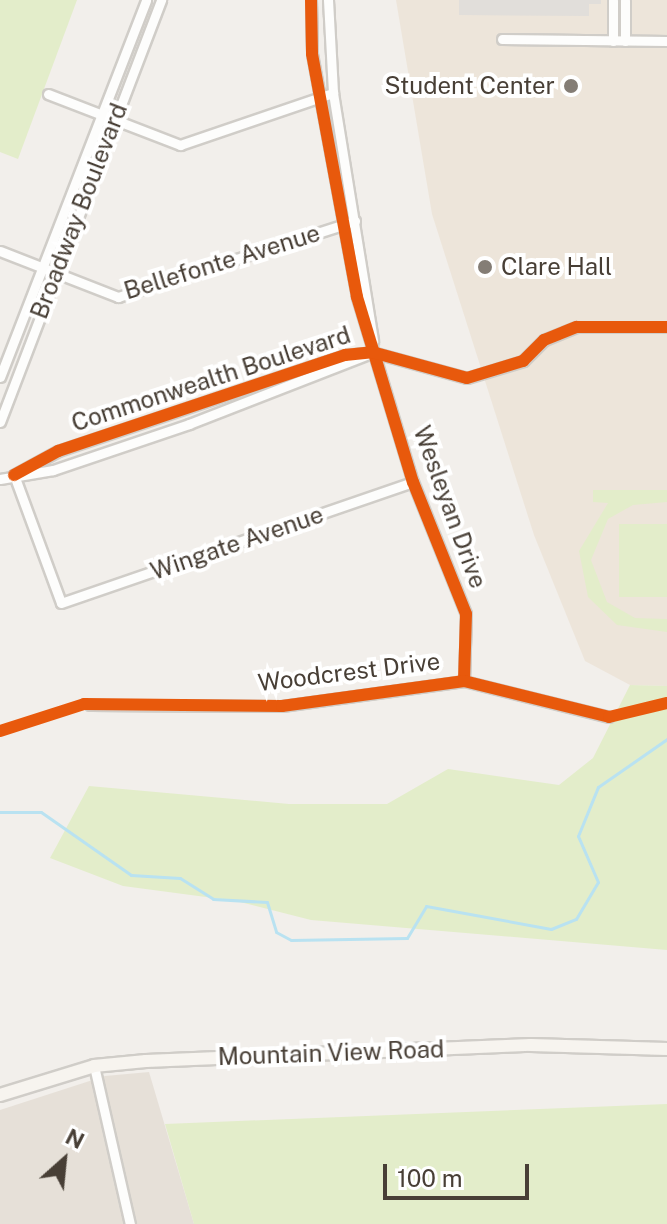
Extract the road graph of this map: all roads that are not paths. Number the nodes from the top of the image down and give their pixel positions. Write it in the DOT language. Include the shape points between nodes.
graph roads {
  1 [pos="146,0"];
  2 [pos="161,0"];
  3 [pos="311,0"];
  4 [pos="328,0"];
  5 [pos="613,0"];
  6 [pos="625,0"];
  7 [pos="502,39"];
  8 [pos="613,41"];
  9 [pos="625,41"];
  10 [pos="667,41"];
  11 [pos="333,93"];
  12 [pos="48,94"];
  13 [pos="321,97"];
  14 [pos="101,114"];
  15 [pos="114,119"];
  16 [pos="355,221"];
  17 [pos="343,224"];
  18 [pos="0,251"];
  19 [pos="41,267"];
  20 [pos="54,272"];
  21 [pos="667,327"];
  22 [pos="372,352"];
  23 [pos="0,377"];
  24 [pos="0,422"];
  25 [pos="14,475"];
  26 [pos="0,479"];
  27 [pos="413,482"];
  28 [pos="464,681"];
  29 [pos="90,705"];
  30 [pos="609,717"];
  31 [pos="667,1049"];
  32 [pos="94,1066"];
  33 [pos="0,1095"];
  34 [pos="130,1224"];
  1 -- 14 [label="street, Broadway Boulevard"];
  2 -- 15 [label="street, Broadway Boulevard"];
  3 -- 13 [label="street, Commonwealth Boulevard"];
  4 -- 11 [label="street, Commonwealth Boulevard"];
  5 -- 8 [label="street"];
  6 -- 9 [label="street"];
  7 -- 8 [label="street"];
  8 -- 9 [label="street"];
  9 -- 10 [label="street"];
  11 -- 13 [label="street"];
  11 -- 16 [label="street, Commonwealth Boulevard"];
  12 -- 14 [label="street"];
  13 -- 15 [label="street" via="180,145"];
  13 -- 17 [label="street, Commonwealth Boulevard"];
  14 -- 15 [label="street"];
  14 -- 19 [label="street, Broadway Boulevard"];
  15 -- 20 [label="street, Broadway Boulevard"];
  16 -- 17 [label="street, Bellefonte Avenue"];
  16 -- 22 [label="street, Commonwealth Boulevard"];
  17 -- 20 [label="street, Bellefonte Avenue" via="118,297"];
  17 -- 22 [label="street, Commonwealth Boulevard"];
  18 -- 19 [label="street, Bellefonte Avenue"];
  19 -- 20 [label="street, Bellefonte Avenue"];
  19 -- 23 [label="street, Broadway Boulevard"];
  20 -- 24 [label="street, Broadway Boulevard"];
  21 -- 22 [label="street" via="577,327 507,366 467,378 436,375"];
  22 -- 25 [label="street, Commonwealth Boulevard" via="189,424 53,470"];
  22 -- 25 [label="street, Commonwealth Boulevard" via="345,355 58,451"];
  22 -- 27 [label="street, Wesleyan Drive"];
  25 -- 26 [label="street, Commonwealth Boulevard"];
  25 -- 27 [label="street, Wingate Avenue" via="61,603"];
  27 -- 28 [label="street, Wesleyan Drive" via="466,614"];
  28 -- 29 [label="street, Woodcrest Drive" via="292,705"];
  28 -- 30 [label="street, Woodcrest Drive"];
  31 -- 32 [label="street, Mountain View Road" via="531,1045"];
  32 -- 33 [label="street, Mountain View Road"];
  32 -- 34 [label="street"];
}
